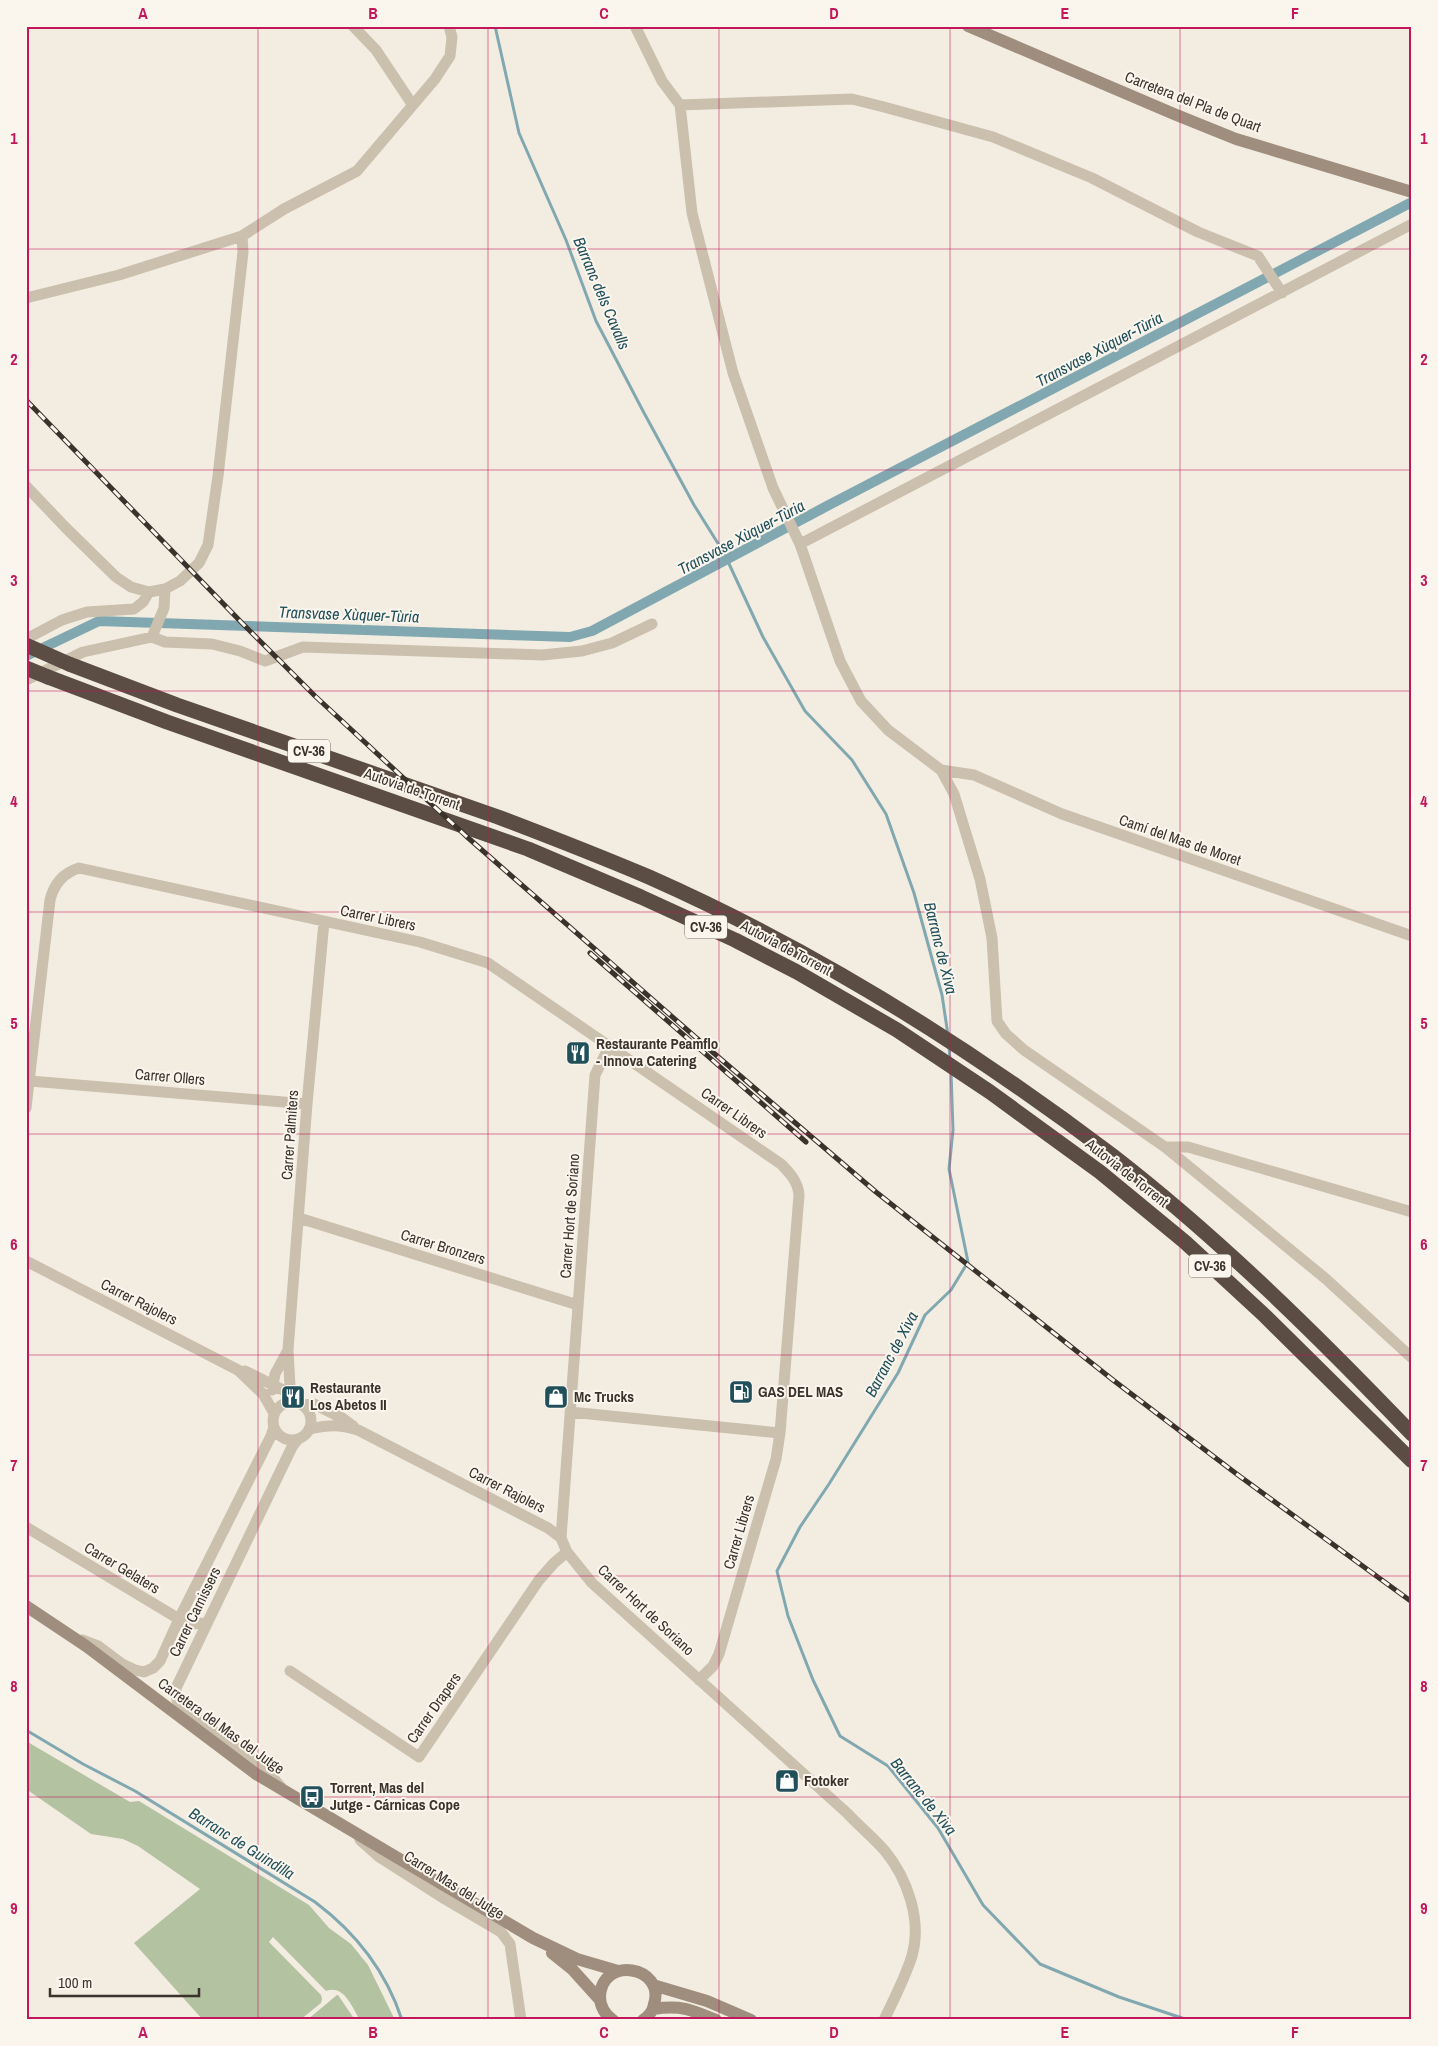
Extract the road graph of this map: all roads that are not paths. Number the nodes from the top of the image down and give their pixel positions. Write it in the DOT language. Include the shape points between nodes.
graph roads {
  1 [pos="353,26"];
  2 [pos="449,26"];
  3 [pos="635,26"];
  4 [pos="968,26"];
  5 [pos="412,104"];
  6 [pos="680,105"];
  7 [pos="1412,192"];
  8 [pos="1412,224"];
  9 [pos="242,236"];
  10 [pos="1282,293"];
  11 [pos="26,298"];
  12 [pos="26,486"];
  13 [pos="798,539"];
  14 [pos="165,589"];
  15 [pos="149,592"];
  16 [pos="652,624"];
  17 [pos="152,637"];
  18 [pos="26,639"];
  19 [pos="26,645"];
  20 [pos="26,668"];
  21 [pos="26,680"];
  22 [pos="941,770"];
  23 [pos="324,922"];
  24 [pos="1412,936"];
  25 [pos="610,1045"];
  26 [pos="30,1081"];
  27 [pos="307,1104"];
  28 [pos="26,1108"];
  29 [pos="1165,1147"];
  30 [pos="1412,1212"];
  31 [pos="299,1218"];
  32 [pos="1196,1225"];
  33 [pos="26,1261"];
  34 [pos="578,1306"];
  35 [pos="1263,1314"];
  36 [pos="288,1350"];
  37 [pos="1412,1358"];
  38 [pos="279,1365"];
  39 [pos="238,1370"];
  40 [pos="255,1375"];
  41 [pos="273,1384"];
  42 [pos="297,1403"];
  43 [pos="272,1409"];
  44 [pos="570,1412"];
  45 [pos="1412,1421"];
  46 [pos="274,1427"];
  47 [pos="309,1429"];
  48 [pos="358,1430"];
  49 [pos="780,1433"];
  50 [pos="1412,1434"];
  51 [pos="298,1439"];
  52 [pos="1412,1461"];
  53 [pos="1412,1473"];
  54 [pos="26,1527"];
  55 [pos="561,1538"];
  56 [pos="567,1552"];
  57 [pos="26,1606"];
  58 [pos="179,1619"];
  59 [pos="206,1623"];
  60 [pos="71,1636"];
  61 [pos="290,1670"];
  62 [pos="699,1680"];
  63 [pos="284,1791"];
  64 [pos="343,1826"];
  65 [pos="533,1938"];
  66 [pos="618,1971"];
  67 [pos="653,1985"];
  68 [pos="600,2000"];
  69 [pos="647,2017"];
  70 [pos="521,2020"];
  71 [pos="613,2020"];
  72 [pos="716,2020"];
  73 [pos="751,2020"];
  74 [pos="884,2020"];
  1 -- 5 [label="street" via="376,50"];
  2 -- 5 [label="street" via="452,37 450,56"];
  3 -- 6 [label="street" via="662,81"];
  4 -- 7 [label="street, Carretera del Pla de Quart" via="1236,139"];
  5 -- 9 [label="street" via="357,170"];
  6 -- 10 [label="street" via="852,99 993,137 1092,178 1198,232 1258,256"];
  6 -- 13 [label="street" via="692,213 733,373 773,488"];
  8 -- 10 [label="street"];
  9 -- 11 [label="street" via="119,275"];
  9 -- 14 [label="street" via="230,374 208,545 198,563 180,581"];
  10 -- 13 [label="street"];
  12 -- 15 [label="street" via="116,577 131,587"];
  13 -- 22 [label="street" via="840,661 861,701 888,730"];
  14 -- 15 [label="street"];
  14 -- 17 [label="street" via="164,608"];
  15 -- 18 [label="street" via="134,609 87,612 62,620"];
  16 -- 17 [label="street" via="612,643 582,651 542,655 303,647 265,662 212,644 165,642"];
  17 -- 21 [label="street" via="83,652"];
  19 -- 32 [label="highway, Autovia de Torrent / CV-36, bridge" via="177,705 498,817 650,878 804,954 994,1070 1114,1157"];
  20 -- 35 [label="highway, Autovia de Torrent / CV-36, bridge" via="167,722 528,849 642,896 797,972 897,1030 990,1092 1100,1172"];
  22 -- 24 [label="street, Camí del Mas de Moret" via="974,775 1062,814"];
  22 -- 29 [label="street" via="954,794 980,879 992,938 998,1021 1006,1034 1024,1050"];
  23 -- 25 [label="street, Carrer Librers" via="420,942 488,963"];
  23 -- 26 [label="street, Carrer Librers" via="96,871 79,868 71,871 54,887 50,900"];
  23 -- 27 [label="street, Carrer Palmiters"];
  25 -- 34 [label="street, Carrer Hort de Soriano" via="595,1075"];
  25 -- 49 [label="street, Carrer Librers" via="781,1164 798,1187"];
  26 -- 27 [label="street, Carrer Ollers"];
  26 -- 28 [label="street"];
  27 -- 31 [label="street, Carrer Palmiters"];
  29 -- 30 [label="street" via="1188,1147"];
  29 -- 37 [label="street" via="1326,1279"];
  31 -- 34 [label="street, Carrer Bronzers"];
  31 -- 36 [label="street, Carrer Palmiters"];
  32 -- 45 [label="highway" via="1284,1295"];
  32 -- 50 [label="highway, Autovia de Torrent / CV-36" via="1278,1300"];
  33 -- 39 [label="street, Carrer Rajolers"];
  34 -- 44 [label="street, Carrer Hort de Soriano"];
  35 -- 52 [label="highway, Autovia de Torrent / CV-36"];
  35 -- 53 [label="highway" via="1314,1373"];
  36 -- 38 [label="street, Carrer Palmiters"];
  36 -- 42 [label="street, Carrer Palmiters" via="290,1386"];
  38 -- 40 [label="street"];
  38 -- 41 [label="street, Carrer Palmiters"];
  39 -- 40 [label="street, Carrer Rajolers"];
  39 -- 43 [label="street, Carrer Rajolers" via="257,1387"];
  40 -- 41 [label="street, Carrer Rajolers"];
  41 -- 42 [label="street, Carrer Rajolers"];
  41 -- 43 [label="street, Carrer Palmiters"];
  42 -- 43 [label="street"];
  42 -- 47 [label="street" via="309,1413"];
  42 -- 48 [label="street, Carrer Rajolers" via="314,1404"];
  43 -- 46 [label="street, Carrer Carnissers"];
  44 -- 49 [label="street"];
  44 -- 55 [label="street, Carrer Hort de Soriano"];
  46 -- 51 [label="street" via="283,1438"];
  46 -- 58 [label="street, Carrer Carnissers"];
  47 -- 48 [label="street, Carrer Rajolers" via="330,1424"];
  47 -- 51 [label="street, Carrer Carnissers"];
  48 -- 55 [label="street, Carrer Rajolers" via="548,1528"];
  49 -- 62 [label="street, Carrer Librers" via="776,1459 719,1654 713,1666"];
  51 -- 59 [label="street, Carrer Carnissers"];
  54 -- 58 [label="street, Carrer Gelaters"];
  55 -- 56 [label="street, Carrer Hort de Soriano"];
  56 -- 61 [label="street, Carrer Drapers" via="539,1580 419,1757"];
  56 -- 62 [label="street, Carrer Hort de Soriano" via="592,1583"];
  57 -- 60 [label="street, Carretera del Mas del Jutge"];
  58 -- 59 [label="street, Carrer Gelaters" via="190,1624"];
  58 -- 60 [label="street, Carrer Carnissers" via="160,1661 144,1672 122,1664 98,1646"];
  59 -- 63 [label="street, Carrer Carnissers" via="176,1688 177,1700 267,1771"];
  60 -- 63 [label="street, Carretera del Mas del Jutge" via="256,1774"];
  62 -- 74 [label="street, Carrer Hort de Soriano" via="847,1814 885,1851 902,1876 911,1898 912,1954"];
  63 -- 64 [label="street, Carretera del Mas del Jutge"];
  64 -- 65 [label="street, Carretera del Mas del Jutge"];
  64 -- 70 [label="street, Carrer Mas del Jutge" via="378,1856 501,1932 510,1944"];
  65 -- 66 [label="street, Carretera del Mas del Jutge" via="577,1959"];
  65 -- 68 [label="street, Carretera del Mas del Jutge" via="572,1969"];
  66 -- 67 [label="street, Carretera del Mas del Jutge" via="638,1971"];
  66 -- 68 [label="street" via="604,1982"];
  67 -- 69 [label="street" via="655,2001"];
  67 -- 73 [label="street" via="707,2001"];
  68 -- 71 [label="street, Carretera del Mas del Jutge" via="603,2010"];
  69 -- 72 [label="street" via="673,2006 694,2010"];
}
